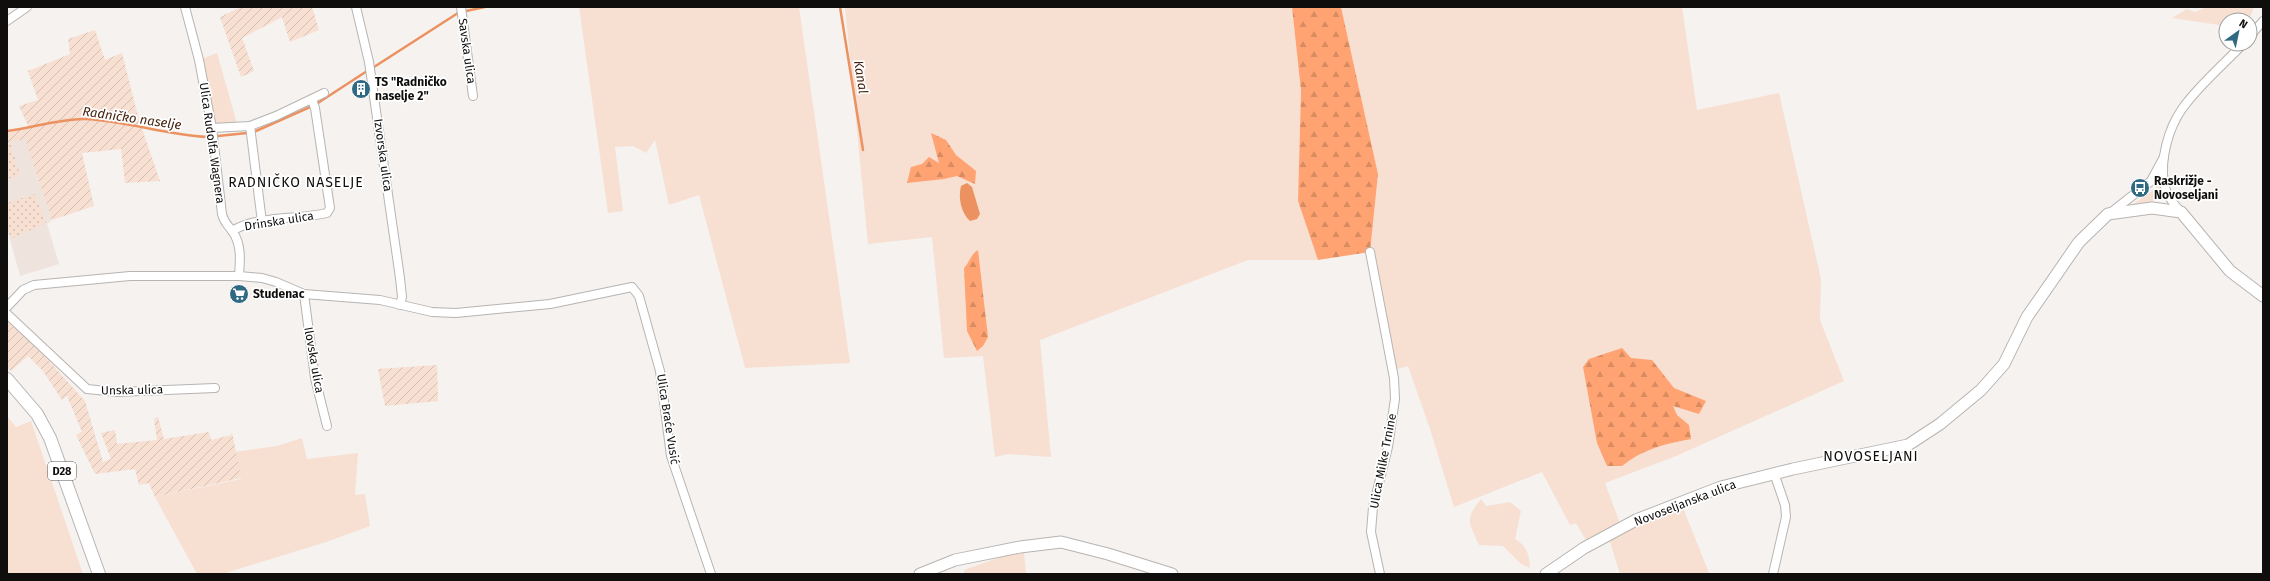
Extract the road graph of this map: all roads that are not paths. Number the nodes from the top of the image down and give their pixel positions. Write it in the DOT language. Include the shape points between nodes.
graph roads {
  1 [pos="27,7"];
  2 [pos="185,7"];
  3 [pos="356,7"];
  4 [pos="461,7"];
  5 [pos="7,21"];
  6 [pos="2235,52"];
  7 [pos="324,93"];
  8 [pos="473,96"];
  9 [pos="312,100"];
  10 [pos="250,126"];
  11 [pos="212,128"];
  12 [pos="2164,156"];
  13 [pos="2181,212"];
  14 [pos="2108,214"];
  15 [pos="262,222"];
  16 [pos="232,231"];
  17 [pos="1370,252"];
  18 [pos="239,276"];
  19 [pos="304,294"];
  20 [pos="2263,296"];
  21 [pos="400,305"];
  22 [pos="7,307"];
  23 [pos="7,314"];
  24 [pos="7,379"];
  25 [pos="215,388"];
  26 [pos="327,426"];
  27 [pos="1774,473"];
  28 [pos="99,574"];
  29 [pos="711,574"];
  30 [pos="920,574"];
  31 [pos="1172,574"];
  32 [pos="1380,574"];
  33 [pos="1546,574"];
  34 [pos="1773,574"];
  1 -- 5 [label="street"];
  2 -- 11 [label="street, Ulica Rudolfa Wagnera" via="199,60"];
  3 -- 21 [label="street, Izvorska ulica" via="369,62 400,278"];
  4 -- 8 [label="street, Savska ulica"];
  6 -- 12 [label="street" via="2182,109 2170,131"];
  7 -- 9 [label="street"];
  9 -- 10 [label="street"];
  9 -- 15 [label="street, Drinska ulica" via="330,208 327,213"];
  10 -- 11 [label="street"];
  10 -- 15 [label="street"];
  11 -- 16 [label="street, Ulica Rudolfa Wagnera" via="222,214 225,224"];
  12 -- 13 [label="street" via="2164,183 2172,202"];
  12 -- 14 [label="street" via="2151,181"];
  13 -- 14 [label="main road" via="2152,208"];
  13 -- 20 [label="main road" via="2230,271"];
  14 -- 27 [label="main road, Novoseljanska ulica" via="2079,242 2027,317 2004,364 1981,390 1940,424 1908,445"];
  15 -- 16 [label="street, Drinska ulica"];
  16 -- 18 [label="street, Ulica Rudolfa Wagnera" via="241,257"];
  17 -- 32 [label="street, Ulica Milke Trnine" via="1394,378 1395,399 1388,447 1373,507 1371,532"];
  18 -- 19 [label="street" via="262,278"];
  18 -- 22 [label="street" via="130,276 34,285 23,290"];
  19 -- 21 [label="street" via="380,300"];
  19 -- 26 [label="street, Ilovska ulica" via="315,378"];
  21 -- 29 [label="street, Ulica Braće Vusić" via="432,312 467,313 550,304 632,287 639,296 660,371 671,456"];
  23 -- 25 [label="street, Unska ulica" via="88,389 117,392"];
  24 -- 28 [label="main road, D28" via="37,414 50,438"];
  27 -- 33 [label="main road, Novoseljanska ulica" via="1721,487 1636,520 1584,548"];
  27 -- 34 [label="street" via="1785,505 1786,517"];
  30 -- 31 [label="main road" via="955,560 1061,542"];
}
